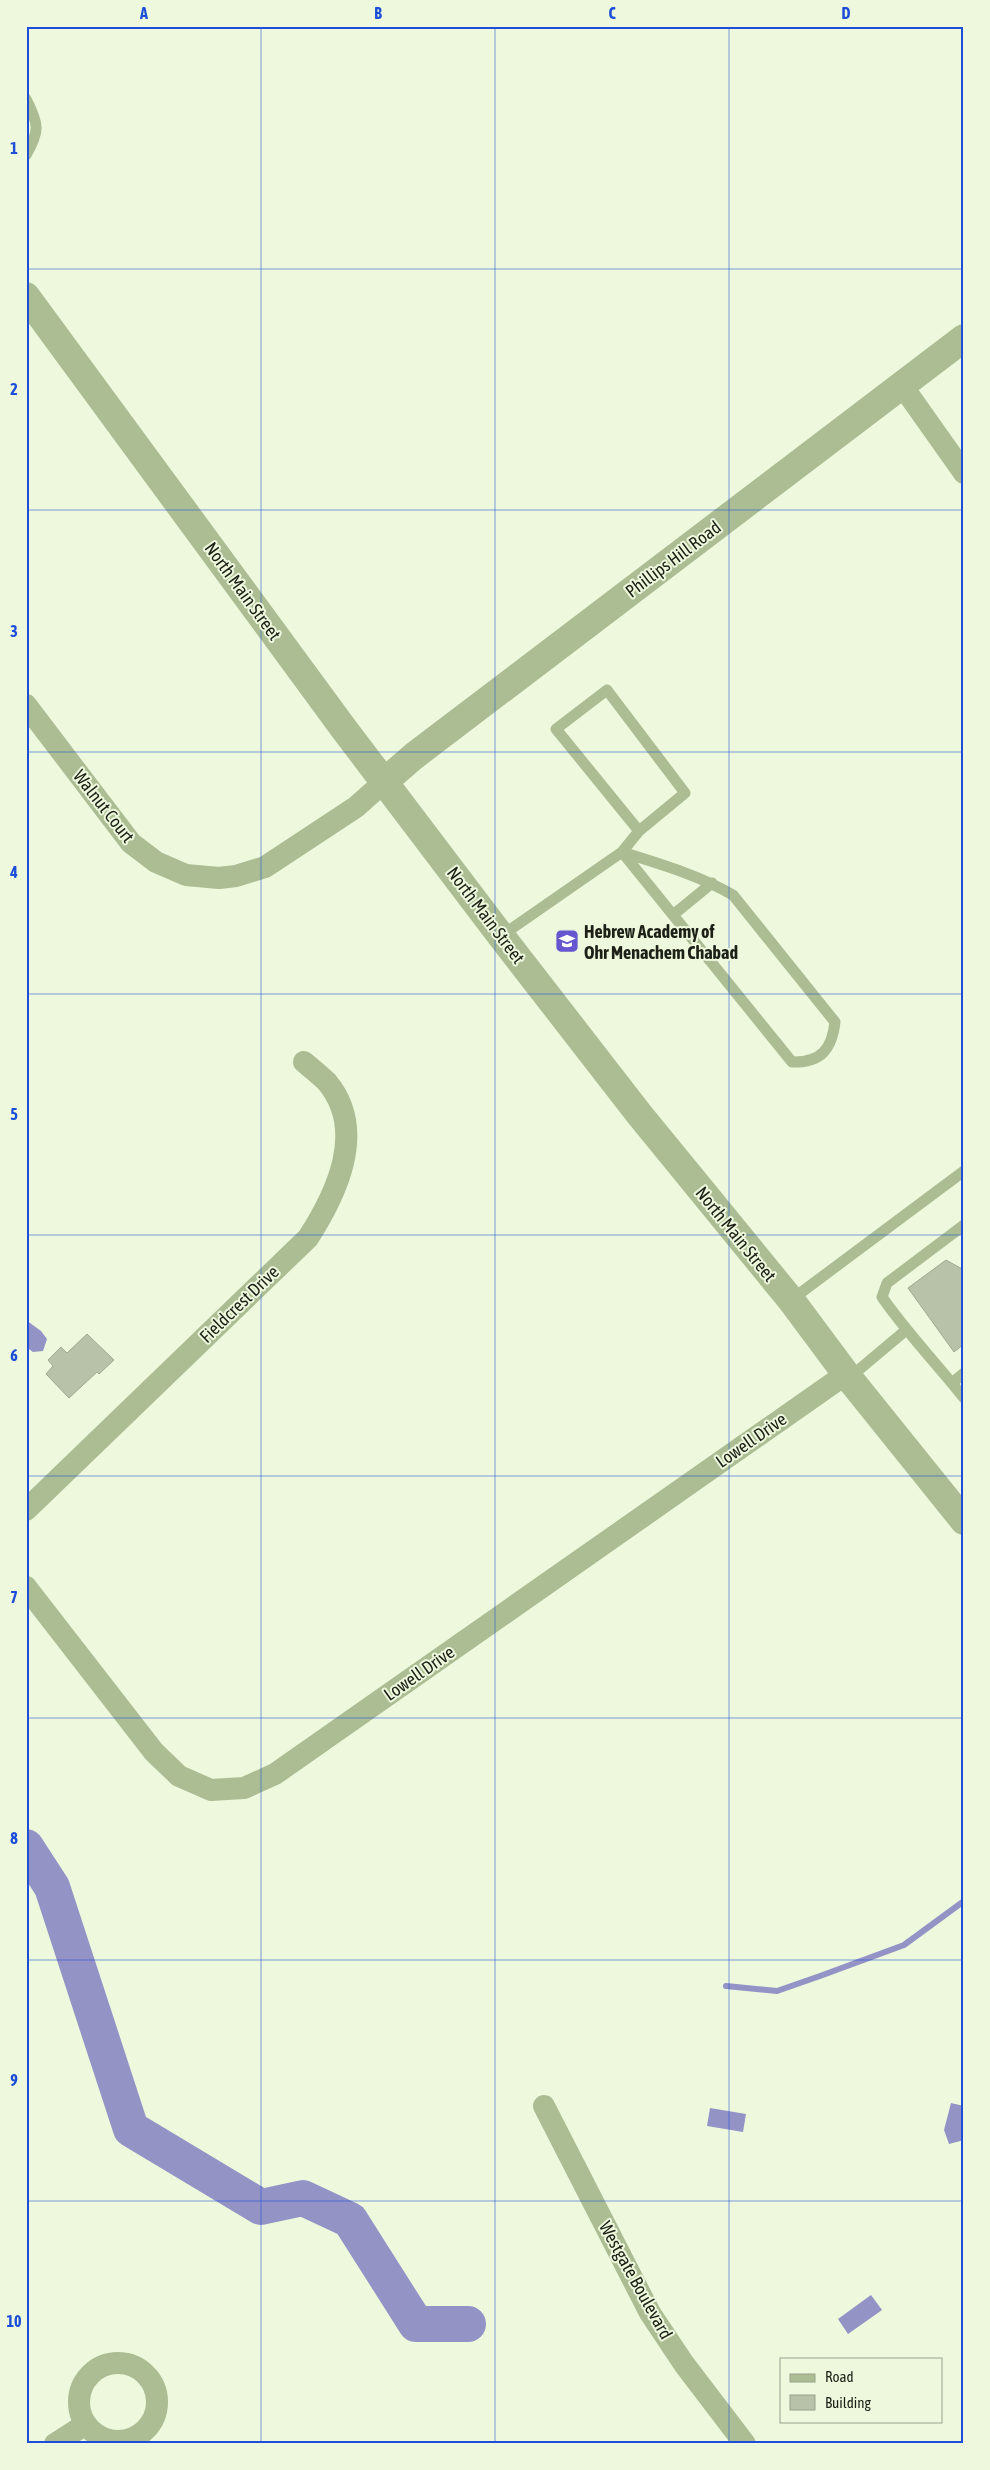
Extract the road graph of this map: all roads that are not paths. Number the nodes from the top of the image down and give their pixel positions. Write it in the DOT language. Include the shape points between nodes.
graph roads {
  1 [pos="26,99"];
  2 [pos="26,155"];
  3 [pos="26,296"];
  4 [pos="964,338"];
  5 [pos="901,384"];
  6 [pos="964,473"];
  7 [pos="26,705"];
  8 [pos="384,782"];
  9 [pos="639,831"];
  10 [pos="622,852"];
  11 [pos="712,883"];
  12 [pos="673,915"];
  13 [pos="501,936"];
  14 [pos="304,1062"];
  15 [pos="964,1171"];
  16 [pos="964,1225"];
  17 [pos="791,1300"];
  18 [pos="905,1331"];
  19 [pos="964,1373"];
  20 [pos="847,1376"];
  21 [pos="952,1383"];
  22 [pos="964,1398"];
  23 [pos="26,1510"];
  24 [pos="964,1521"];
  25 [pos="26,1587"];
  26 [pos="544,2106"];
  27 [pos="86,2424"];
  28 [pos="55,2444"];
  29 [pos="746,2444"];
  1 -- 2 [label="lane" via="35,115 36,136"];
  3 -- 8 [label="street, North Main Street"];
  4 -- 5 [label="street, Phillips Hill Road"];
  5 -- 6 [label="street"];
  5 -- 8 [label="street, Phillips Hill Road"];
  7 -- 8 [label="street, Walnut Court" via="131,843 156,862 186,875 219,878 265,867 356,807"];
  8 -- 13 [label="street, North Main Street"];
  9 -- 9 [label="lane" via="556,729 607,690 685,793"];
  9 -- 10 [label="lane"];
  10 -- 11 [label="lane"];
  10 -- 12 [label="lane"];
  10 -- 13 [label="lane"];
  11 -- 12 [label="lane"];
  11 -- 12 [label="lane" via="733,895 835,1022 833,1038 824,1052 807,1062 792,1062"];
  13 -- 17 [label="street, North Main Street" via="645,1121"];
  14 -- 23 [label="street, Fieldcrest Drive" via="327,1083 342,1107 347,1131 342,1169 328,1207 308,1238"];
  15 -- 17 [label="lane"];
  16 -- 18 [label="lane" via="887,1283 882,1297"];
  17 -- 20 [label="street, North Main Street"];
  18 -- 20 [label="lane"];
  18 -- 21 [label="lane" via="925,1349"];
  19 -- 21 [label="lane"];
  20 -- 24 [label="street, North Main Street"];
  20 -- 25 [label="street, Lowell Drive" via="274,1774 244,1788 211,1790 179,1776 154,1752"];
  21 -- 22 [label="lane"];
  26 -- 29 [label="street, Westgate Boulevard" via="650,2313 684,2364"];
  27 -- 28 [label="street"];
}
